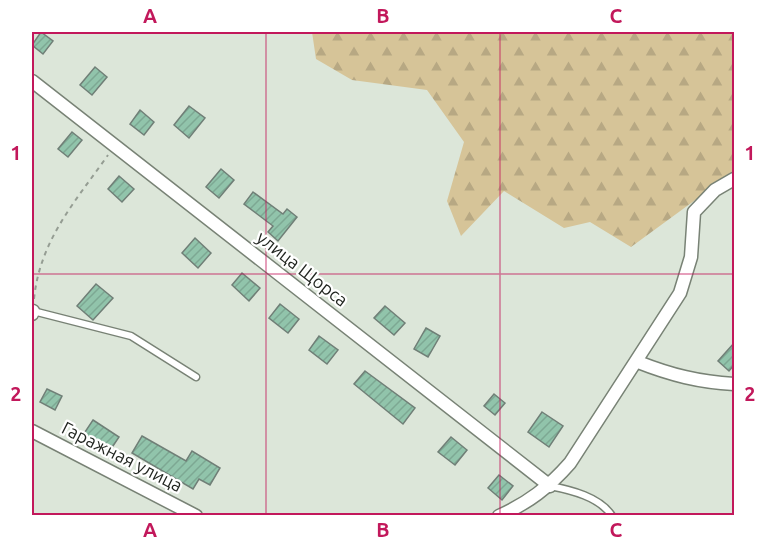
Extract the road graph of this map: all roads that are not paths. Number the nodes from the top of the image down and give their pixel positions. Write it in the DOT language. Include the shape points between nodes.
graph roads {
  1 [pos="32,81"];
  2 [pos="735,179"];
  3 [pos="32,313"];
  4 [pos="638,362"];
  5 [pos="196,377"];
  6 [pos="735,384"];
  7 [pos="32,431"];
  8 [pos="550,486"];
  9 [pos="196,516"];
  10 [pos="499,516"];
  11 [pos="612,516"];
  1 -- 8 [label="street, улица Щорса"];
  2 -- 4 [label="street" via="715,190 694,212 691,257 680,293"];
  3 -- 5 [label="lane" via="131,336"];
  4 -- 6 [label="street" via="669,375"];
  4 -- 8 [label="street"];
  7 -- 9 [label="street, Гаражная улица"];
  8 -- 10 [label="street" via="522,506"];
  8 -- 11 [label="lane" via="606,506"];
}
